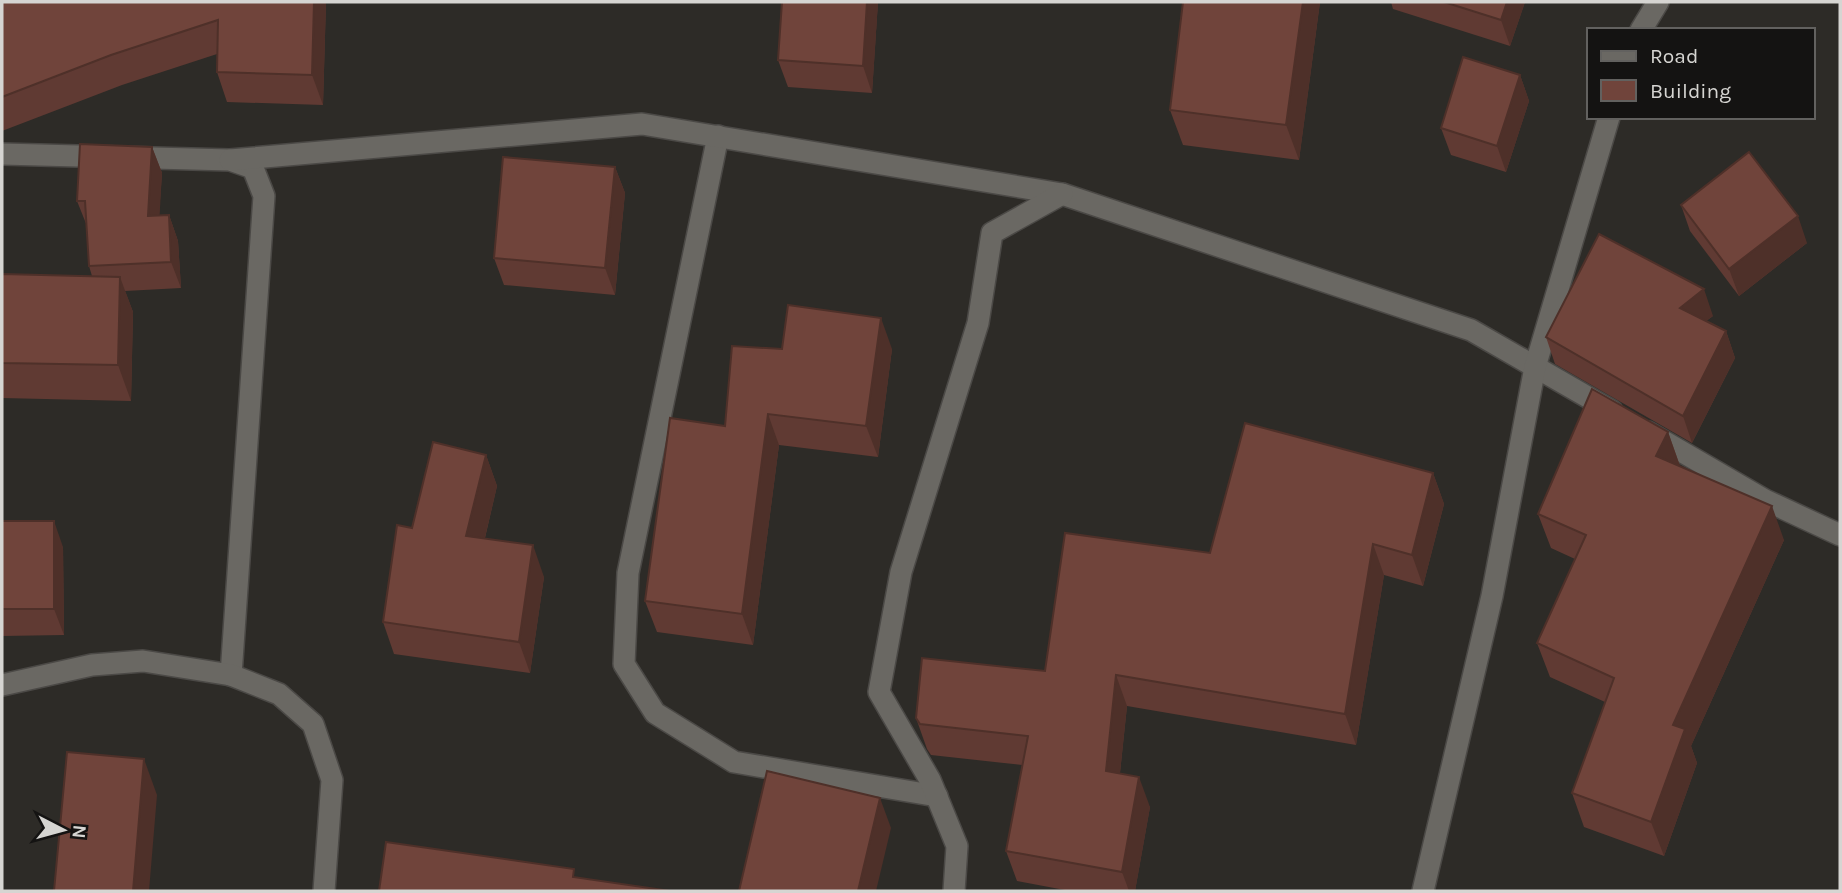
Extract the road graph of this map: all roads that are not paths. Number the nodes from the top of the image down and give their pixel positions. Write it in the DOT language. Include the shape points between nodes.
graph roads {
  1 [pos="1658,2"];
  2 [pos="1642,28"];
  3 [pos="1608,119"];
  4 [pos="718,136"];
  5 [pos="2,154"];
  6 [pos="230,160"];
  7 [pos="1062,194"];
  8 [pos="1535,367"];
  9 [pos="1840,535"];
  10 [pos="231,674"];
  11 [pos="2,685"];
  12 [pos="937,796"];
  13 [pos="324,891"];
  14 [pos="954,891"];
  15 [pos="1423,891"];
  1 -- 2 [label="street"];
  3 -- 8 [label="street"];
  4 -- 6 [label="street" via="642,124"];
  4 -- 7 [label="street"];
  4 -- 12 [label="street" via="628,573 624,664 654,713 734,762"];
  5 -- 6 [label="street"];
  6 -- 10 [label="street" via="253,169 264,196"];
  7 -- 8 [label="street" via="1471,330"];
  7 -- 12 [label="street" via="992,233 978,323 901,572 879,692"];
  8 -- 9 [label="street" via="1765,500"];
  8 -- 15 [label="street" via="1492,596"];
  10 -- 11 [label="street" via="143,661 92,665"];
  10 -- 13 [label="street" via="279,694 313,724 332,779"];
  12 -- 14 [label="street" via="957,846"];
}
